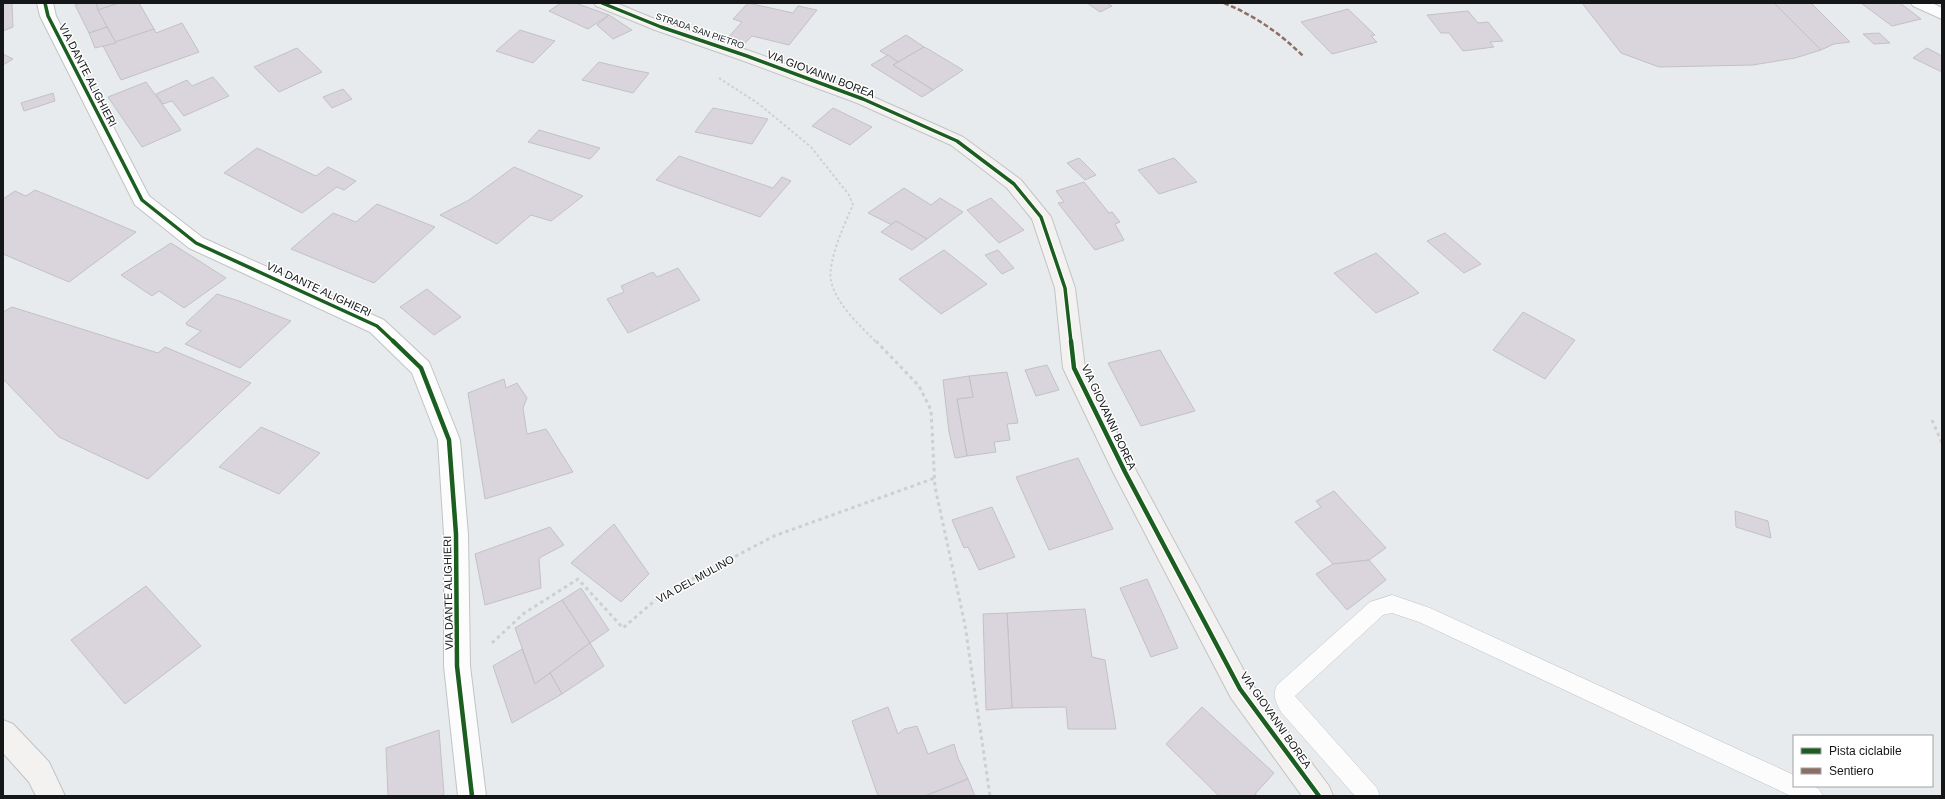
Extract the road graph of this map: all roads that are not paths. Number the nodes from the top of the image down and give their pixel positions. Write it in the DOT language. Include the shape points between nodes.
graph roads {
  1 [pos="44,3"];
  2 [pos="602,3"];
  3 [pos="1919,3"];
  4 [pos="1942,14"];
  5 [pos="748,56"];
  6 [pos="3,733"];
  7 [pos="1793,786"];
  8 [pos="1796,787"];
  9 [pos="50,796"];
  10 [pos="472,796"];
  11 [pos="1319,796"];
  12 [pos="1370,796"];
  13 [pos="1812,796"];
  1 -- 10 [label="street, VIA DANTE ALIGHIERI" via="48,16 142,200 196,243 377,326 422,368 449,440 456,534 459,674"];
  2 -- 5 [label="street, STRADA SAN PIETRO" via="661,27"];
  3 -- 4 [label="street"];
  5 -- 11 [label="street, VIA GIOVANNI BOREA" via="863,99 957,141 1014,184 1041,217 1065,288 1074,368 1125,472 1240,689"];
  6 -- 9 [label="street" via="39,772"];
  7 -- 12 [label="lane" via="1423,614 1392,604 1377,608 1284,692 1288,705"];
  8 -- 13 [label="lane"];
}
